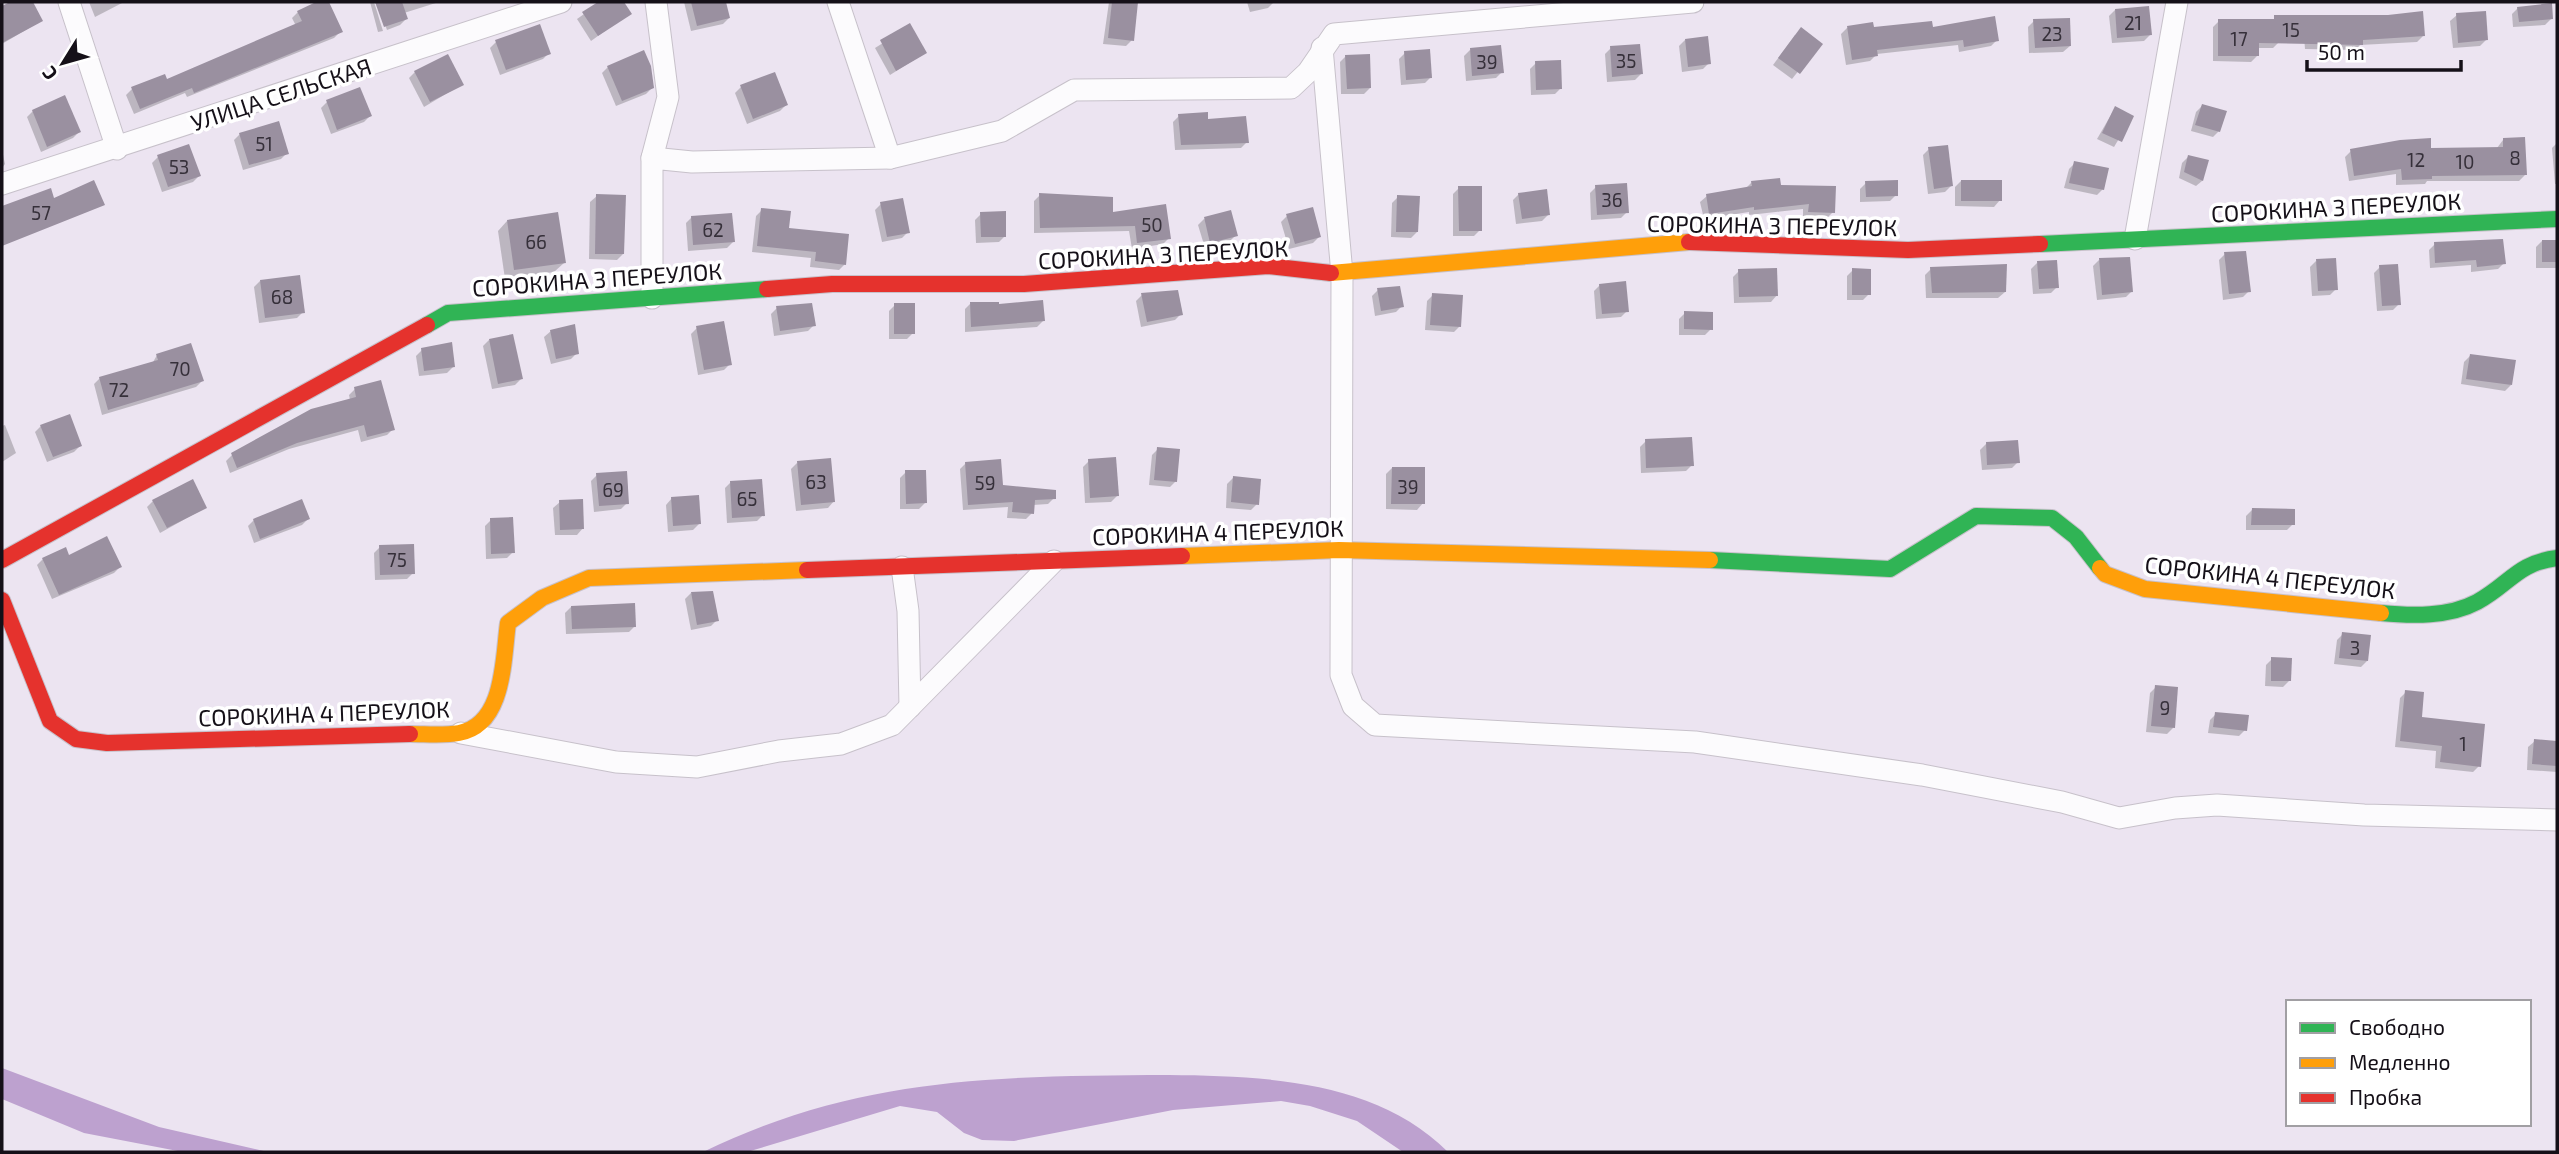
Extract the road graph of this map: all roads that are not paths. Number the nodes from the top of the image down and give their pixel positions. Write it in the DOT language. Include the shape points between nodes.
graph roads {
  1 [pos="68,2"];
  2 [pos="561,2"];
  3 [pos="656,2"];
  4 [pos="838,2"];
  5 [pos="1693,2"];
  6 [pos="2177,2"];
  7 [pos="1322,48"];
  8 [pos="117,149"];
  9 [pos="652,158"];
  10 [pos="890,158"];
  11 [pos="2,184"];
  12 [pos="2557,219"];
  13 [pos="2135,239"];
  14 [pos="1342,274"];
  15 [pos="652,298"];
  16 [pos="1339,550"];
  17 [pos="2557,558"];
  18 [pos="2,561"];
  19 [pos="1054,561"];
  20 [pos="901,566"];
  21 [pos="2,600"];
  22 [pos="910,707"];
  23 [pos="461,733"];
  24 [pos="2557,820"];
  1 -- 8 [label="street"];
  2 -- 8 [label="street, УЛИЦА СЕЛЬСКАЯ"];
  3 -- 9 [label="street" via="668,97"];
  4 -- 10 [label="street"];
  5 -- 7 [label="street" via="1335,34"];
  6 -- 13 [label="street"];
  7 -- 10 [label="street" via="1308,72 1291,88 1074,90 1002,131"];
  7 -- 14 [label="street"];
  8 -- 11 [label="street, УЛИЦА СЕЛЬСКАЯ"];
  9 -- 10 [label="street" via="692,162"];
  9 -- 15 [label="street"];
  12 -- 13 [label="street, СОРОКИНА 3 ПЕРЕУЛОК"];
  13 -- 14 [label="street, СОРОКИНА 3 ПЕРЕУЛОК" via="1908,250 1673,241"];
  14 -- 15 [label="street, СОРОКИНА 3 ПЕРЕУЛОК" via="1269,266 1024,284 832,284"];
  14 -- 16 [label="street"];
  15 -- 18 [label="street, СОРОКИНА 3 ПЕРЕУЛОК" via="448,313"];
  16 -- 17 [label="street, СОРОКИНА 4 ПЕРЕУЛОК" via="1889,569 1976,516 2052,518 2076,537 2105,574 2145,589 2402,615 2448,611 2477,602 2534,561"];
  16 -- 19 [label="street, СОРОКИНА 4 ПЕРЕУЛОК"];
  16 -- 24 [label="street" via="1340,675 1353,705 1375,725 1695,742 1922,775 2119,818 2217,805 2364,815"];
  19 -- 20 [label="street, СОРОКИНА 4 ПЕРЕУЛОК"];
  19 -- 22 [label="street"];
  20 -- 22 [label="street" via="908,611"];
  20 -- 23 [label="street, СОРОКИНА 4 ПЕРЕУЛОК" via="589,578 542,598 508,623 497,695 484,721"];
  21 -- 23 [label="street, СОРОКИНА 4 ПЕРЕУЛОК" via="50,721 76,739 107,743"];
  22 -- 23 [label="street" via="892,725 841,744 697,767 616,762"];
}
